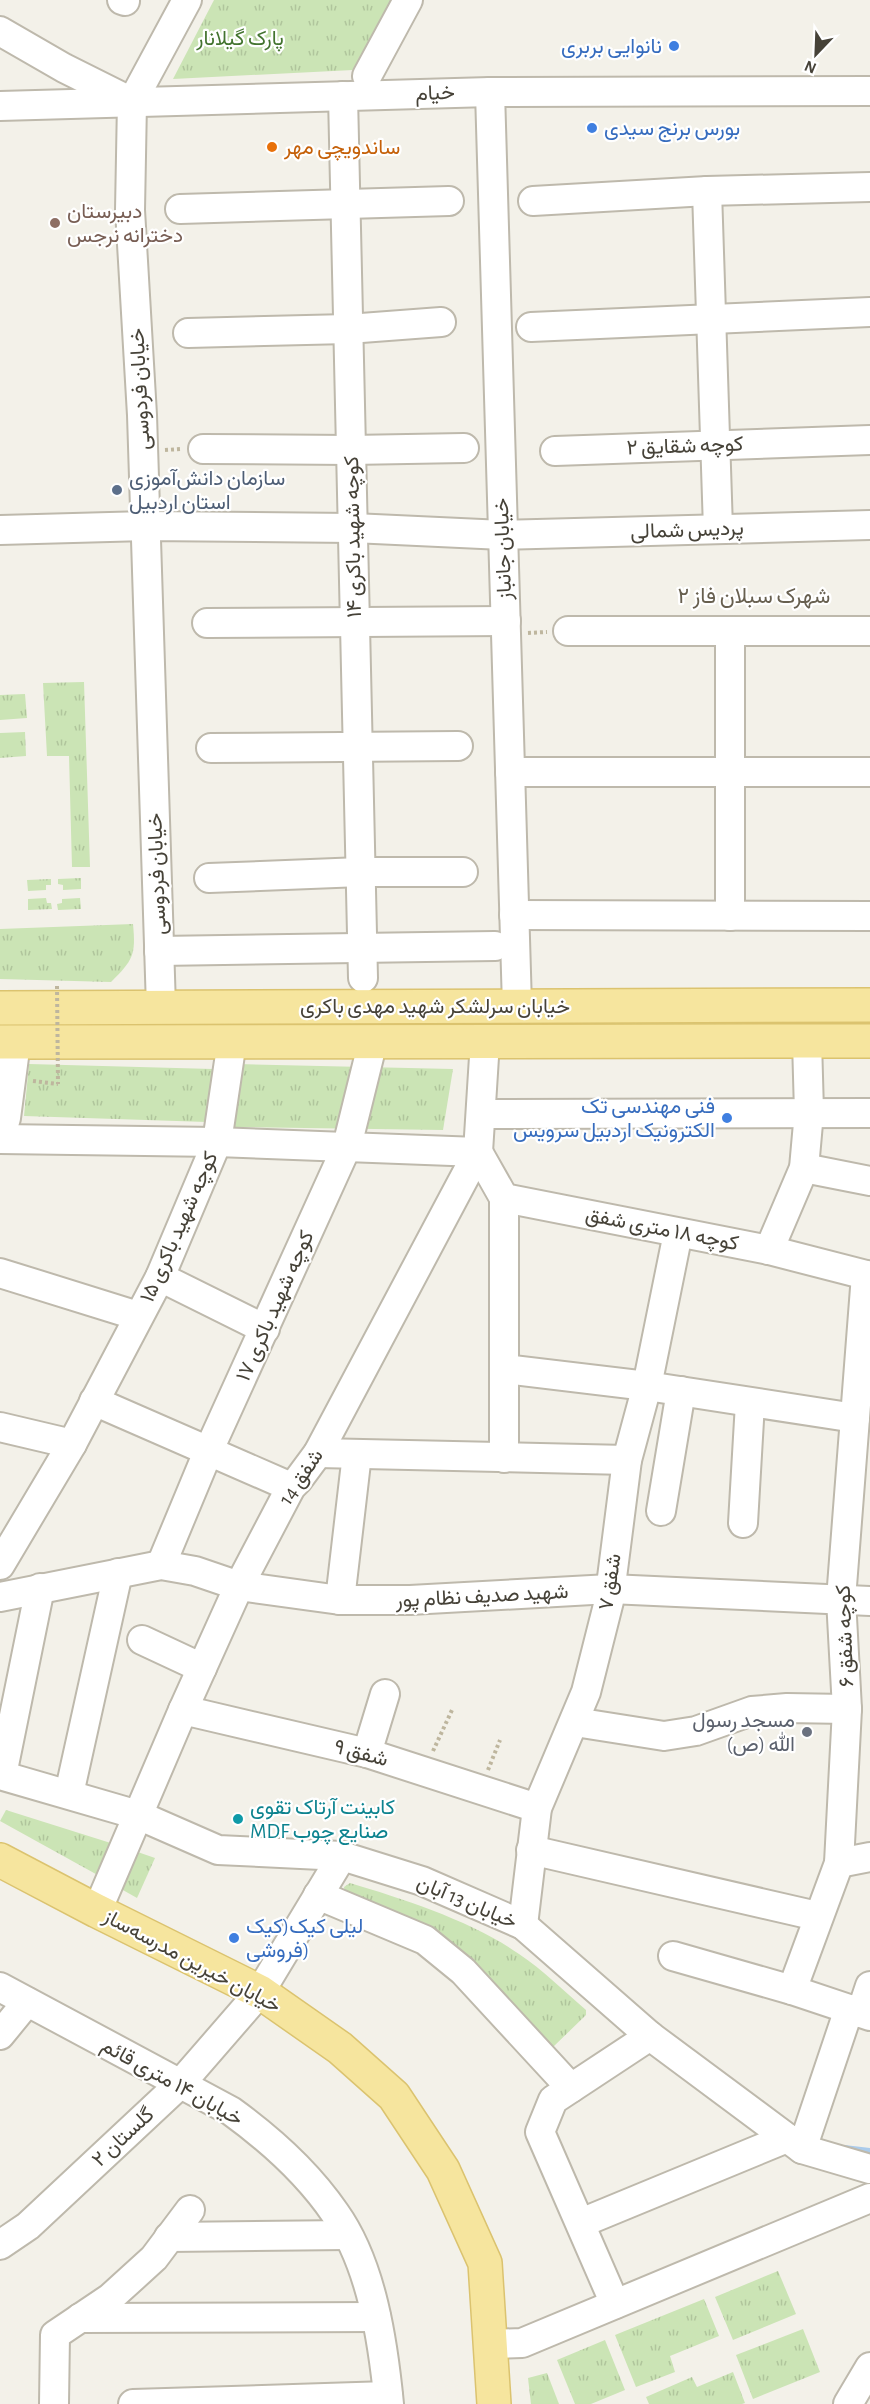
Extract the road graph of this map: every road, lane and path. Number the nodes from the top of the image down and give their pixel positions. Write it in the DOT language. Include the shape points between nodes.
graph roads {
  1 [pos="187,0"];
  2 [pos="408,0"];
  3 [pos="0,32"];
  4 [pos="367,76"];
  5 [pos="870,91"];
  6 [pos="490,92"];
  7 [pos="343,96"];
  8 [pos="132,102"];
  9 [pos="0,106"];
  10 [pos="870,187"];
  11 [pos="707,191"];
  12 [pos="449,201"];
  13 [pos="533,201"];
  14 [pos="345,203"];
  15 [pos="180,209"];
  16 [pos="870,312"];
  17 [pos="711,319"];
  18 [pos="441,322"];
  19 [pos="531,327"];
  20 [pos="348,329"];
  21 [pos="188,333"];
  22 [pos="870,440"];
  23 [pos="715,445"];
  24 [pos="464,448"];
  25 [pos="203,449"];
  26 [pos="143,450"];
  27 [pos="351,450"];
  28 [pos="555,451"];
  29 [pos="870,525"];
  30 [pos="146,526"];
  31 [pos="353,528"];
  32 [pos="717,529"];
  33 [pos="0,530"];
  34 [pos="503,535"];
  35 [pos="355,621"];
  36 [pos="207,623"];
  37 [pos="506,628"];
  38 [pos="568,631"];
  39 [pos="730,631"];
  40 [pos="870,631"];
  41 [pos="358,746"];
  42 [pos="458,746"];
  43 [pos="211,747"];
  44 [pos="510,772"];
  45 [pos="730,772"];
  46 [pos="870,772"];
  47 [pos="361,872"];
  48 [pos="463,872"];
  49 [pos="209,878"];
  50 [pos="514,915"];
  51 [pos="730,915"];
  52 [pos="870,916"];
  53 [pos="495,946"];
  54 [pos="363,948"];
  55 [pos="159,951"];
  56 [pos="363,978"];
  57 [pos="57,986"];
  58 [pos="870,1005"];
  59 [pos="517,1006"];
  60 [pos="161,1007"];
  61 [pos="0,1008"];
  62 [pos="232,1041"];
  63 [pos="373,1041"];
  64 [pos="485,1041"];
  65 [pos="807,1041"];
  66 [pos="870,1041"];
  67 [pos="8,1042"];
  68 [pos="57,1083"];
  69 [pos="809,1112"];
  70 [pos="870,1113"];
  71 [pos="482,1114"];
  72 [pos="0,1138"];
  73 [pos="217,1142"];
  74 [pos="347,1146"];
  75 [pos="478,1152"];
  76 [pos="804,1168"];
  77 [pos="870,1181"];
  78 [pos="504,1198"];
  79 [pos="678,1233"];
  80 [pos="769,1250"];
  81 [pos="0,1273"];
  82 [pos="868,1276"];
  83 [pos="160,1277"];
  84 [pos="138,1316"];
  85 [pos="265,1329"];
  86 [pos="505,1368"];
  87 [pos="647,1386"];
  88 [pos="681,1391"];
  89 [pos="94,1401"];
  90 [pos="750,1403"];
  91 [pos="855,1418"];
  92 [pos="0,1427"];
  93 [pos="72,1444"];
  94 [pos="208,1452"];
  95 [pos="318,1453"];
  96 [pos="357,1454"];
  97 [pos="504,1458"];
  98 [pos="627,1460"];
  99 [pos="861,1469"];
  100 [pos="291,1487"];
  101 [pos="661,1510"];
  102 [pos="742,1523"];
  103 [pos="4,1549"];
  104 [pos="161,1565"];
  105 [pos="118,1573"];
  106 [pos="239,1586"];
  107 [pos="40,1588"];
  108 [pos="610,1589"];
  109 [pos="0,1597"];
  110 [pos="841,1599"];
  111 [pos="340,1600"];
  112 [pos="870,1601"];
  113 [pos="142,1640"];
  114 [pos="202,1668"];
  115 [pos="385,1694"];
  116 [pos="847,1708"];
  117 [pos="183,1710"];
  118 [pos="452,1710"];
  119 [pos="575,1722"];
  120 [pos="500,1740"];
  121 [pos="367,1753"];
  122 [pos="424,1771"];
  123 [pos="1,1775"];
  124 [pos="480,1790"];
  125 [pos="69,1794"];
  126 [pos="537,1808"];
  127 [pos="138,1815"];
  128 [pos="531,1850"];
  129 [pos="342,1856"];
  130 [pos="870,1857"];
  131 [pos="0,1860"];
  132 [pos="839,1863"];
  133 [pos="318,1895"];
  134 [pos="97,1911"];
  135 [pos="817,1916"];
  136 [pos="523,1925"];
  137 [pos="673,1956"];
  138 [pos="870,1986"];
  139 [pos="0,1987"];
  140 [pos="792,1990"];
  141 [pos="260,1992"];
  142 [pos="27,2002"];
  143 [pos="860,2013"];
  144 [pos="0,2035"];
  145 [pos="650,2037"];
  146 [pos="182,2083"];
  147 [pos="571,2088"];
  148 [pos="795,2143"];
  149 [pos="870,2169"];
  150 [pos="870,2198"];
  151 [pos="190,2210"];
  152 [pos="580,2223"];
  153 [pos="347,2235"];
  154 [pos="169,2237"];
  155 [pos="0,2245"];
  156 [pos="615,2304"];
  157 [pos="376,2317"];
  158 [pos="80,2318"];
  159 [pos="490,2344"];
  160 [pos="870,2367"];
  161 [pos="388,2400"];
  162 [pos="856,2401"];
  163 [pos="54,2404"];
  164 [pos="133,2404"];
  165 [pos="494,2404"];
  1 -- 8 [label="street, خیابان فردوسی"];
  2 -- 4 [label="street"];
  3 -- 8 [label="street"];
  5 -- 6 [label="street, خیام"];
  6 -- 7 [label="street, خیام"];
  6 -- 34 [label="street, خیابان جانباز"];
  7 -- 8 [label="street, خیام"];
  7 -- 14 [label="street, کوچه شهید باکری ۱۴"];
  8 -- 9 [label="street, خیام"];
  8 -- 26 [label="street, خیابان فردوسی" via="130,210"];
  10 -- 11 [label="street"];
  11 -- 13 [label="street"];
  11 -- 17 [label="street"];
  12 -- 14 [label="street"];
  14 -- 15 [label="street"];
  14 -- 20 [label="street, کوچه شهید باکری ۱۴"];
  16 -- 17 [label="street"];
  17 -- 19 [label="street"];
  17 -- 23 [label="street"];
  18 -- 20 [label="street"];
  20 -- 21 [label="street"];
  20 -- 27 [label="street, کوچه شهید باکری ۱۴"];
  22 -- 23 [label="street, کوچه شقایق ۲"];
  23 -- 28 [label="street, کوچه شقایق ۲"];
  23 -- 32 [label="street"];
  24 -- 27 [label="street"];
  25 -- 26 [label="path"];
  25 -- 27 [label="street"];
  26 -- 30 [label="street, خیابان فردوسی"];
  27 -- 31 [label="street, کوچه شهید باکری ۱۴"];
  29 -- 32 [label="street, پردیس شمالی"];
  30 -- 31 [label="street, پردیس شمالی"];
  30 -- 33 [label="street, پردیس شمالی"];
  30 -- 55 [label="street, خیابان فردوسی"];
  31 -- 34 [label="street, پردیس شمالی"];
  31 -- 35 [label="street, کوچه شهید باکری ۱۴"];
  32 -- 34 [label="street, پردیس شمالی"];
  34 -- 37 [label="street, خیابان جانباز"];
  35 -- 36 [label="street"];
  35 -- 37 [label="street"];
  35 -- 41 [label="street, کوچه شهید باکری ۱۴"];
  37 -- 38 [label="path"];
  37 -- 44 [label="street, خیابان جانباز"];
  38 -- 39 [label="street"];
  39 -- 40 [label="street"];
  39 -- 45 [label="street"];
  41 -- 42 [label="street"];
  41 -- 43 [label="street"];
  41 -- 47 [label="street, کوچه شهید باکری ۱۴"];
  44 -- 45 [label="street"];
  44 -- 50 [label="street, خیابان جانباز"];
  45 -- 46 [label="street"];
  45 -- 51 [label="street"];
  47 -- 48 [label="street"];
  47 -- 49 [label="street"];
  47 -- 54 [label="street, کوچه شهید باکری ۱۴"];
  50 -- 51 [label="street"];
  50 -- 59 [label="street, خیابان جانباز"];
  51 -- 52 [label="street"];
  53 -- 54 [label="street"];
  54 -- 55 [label="street"];
  54 -- 56 [label="street, کوچه شهید باکری ۱۴"];
  55 -- 60 [label="street, خیابان فردوسی"];
  57 -- 68 [label="path, bridge"];
  58 -- 59 [label="main road, خیابان سرلشکر شهید مهدی باکری"];
  59 -- 60 [label="main road, خیابان سرلشکر شهید مهدی باکری"];
  59 -- 64 [label="main road"];
  60 -- 61 [label="main road, خیابان سرلشکر شهید مهدی باکری"];
  62 -- 63 [label="main road, خیابان سرلشکر شهید مهدی باکری"];
  62 -- 67 [label="main road, خیابان سرلشکر شهید مهدی باکری"];
  62 -- 73 [label="street, کوچه شهید باکری ۱۵"];
  63 -- 64 [label="main road, خیابان سرلشکر شهید مهدی باکری"];
  63 -- 74 [label="street, کوچه شهید باکری ۱۷"];
  64 -- 65 [label="main road, خیابان سرلشکر شهید مهدی باکری"];
  64 -- 71 [label="street, شفق 14"];
  65 -- 66 [label="main road, خیابان سرلشکر شهید مهدی باکری"];
  65 -- 69 [label="street"];
  67 -- 72 [label="street" via="6,1118"];
  69 -- 70 [label="street"];
  69 -- 71 [label="street"];
  69 -- 76 [label="street"];
  71 -- 75 [label="street, شفق 14"];
  72 -- 73 [label="street"];
  73 -- 74 [label="street"];
  73 -- 83 [label="street, کوچه شهید باکری ۱۵"];
  74 -- 75 [label="street"];
  74 -- 85 [label="street, کوچه شهید باکری ۱۷"];
  75 -- 78 [label="street"];
  75 -- 95 [label="street, شفق 14"];
  76 -- 77 [label="street"];
  76 -- 80 [label="street"];
  78 -- 79 [label="street, کوچه ۱۸ متری شفق"];
  78 -- 86 [label="street"];
  79 -- 80 [label="street, کوچه ۱۸ متری شفق"];
  79 -- 87 [label="street, شفق ۷"];
  80 -- 82 [label="street, کوچه ۱۸ متری شفق"];
  81 -- 84 [label="street"];
  82 -- 91 [label="street, کوچه شفق ۶"];
  83 -- 84 [label="street, کوچه شهید باکری ۱۵"];
  83 -- 85 [label="street"];
  84 -- 89 [label="street, کوچه شهید باکری ۱۵"];
  85 -- 94 [label="street, کوچه شهید باکری ۱۷"];
  86 -- 87 [label="street"];
  86 -- 97 [label="street"];
  87 -- 88 [label="street"];
  87 -- 98 [label="street, شفق ۷"];
  88 -- 90 [label="street"];
  88 -- 101 [label="street"];
  89 -- 93 [label="street, کوچه شهید باکری ۱۵"];
  89 -- 94 [label="street"];
  90 -- 91 [label="street"];
  90 -- 102 [label="street"];
  91 -- 99 [label="street, کوچه شفق ۶"];
  92 -- 93 [label="street"];
  93 -- 103 [label="street, کوچه شهید باکری ۱۵"];
  94 -- 100 [label="street"];
  94 -- 104 [label="street, کوچه شهید باکری ۱۷"];
  95 -- 96 [label="street"];
  95 -- 100 [label="street, شفق 14"];
  96 -- 97 [label="street"];
  96 -- 111 [label="street"];
  97 -- 98 [label="street"];
  98 -- 108 [label="street, شفق ۷"];
  99 -- 110 [label="street, کوچه شفق ۶"];
  100 -- 106 [label="street, شفق 14"];
  104 -- 105 [label="street"];
  104 -- 106 [label="street, شهید صدیف نظام پور" via="195,1571"];
  105 -- 107 [label="street"];
  105 -- 125 [label="street"];
  106 -- 111 [label="street, شهید صدیف نظام پور"];
  106 -- 114 [label="street, شفق 14"];
  107 -- 109 [label="street"];
  107 -- 123 [label="street"];
  108 -- 110 [label="street, شهید صدیف نظام پور"];
  108 -- 111 [label="street, شهید صدیف نظام پور"];
  108 -- 119 [label="street, شفق ۷" via="586,1692"];
  110 -- 112 [label="street, شهید صدیف نظام پور"];
  110 -- 116 [label="street, کوچه شفق ۶"];
  113 -- 114 [label="street"];
  114 -- 117 [label="street, شفق 14"];
  115 -- 121 [label="street"];
  116 -- 119 [label="street" via="752,1711 696,1731 664,1736"];
  116 -- 132 [label="street, کوچه شفق ۶"];
  117 -- 121 [label="street, شفق ۹"];
  117 -- 127 [label="street, شفق 14"];
  118 -- 122 [label="path"];
  119 -- 126 [label="street, شفق ۷"];
  120 -- 124 [label="path"];
  121 -- 122 [label="street, شفق ۹"];
  122 -- 124 [label="street, شفق ۹"];
  123 -- 125 [label="street, خیابان 13 آبان"];
  124 -- 126 [label="street, شفق ۹"];
  125 -- 127 [label="street, خیابان 13 آبان"];
  126 -- 128 [label="street, شفق ۷"];
  127 -- 129 [label="street, خیابان 13 آبان" via="218,1850"];
  127 -- 134 [label="street, شفق 14"];
  128 -- 135 [label="street"];
  128 -- 136 [label="street, شفق ۷"];
  129 -- 133 [label="street, گلستان ۲"];
  129 -- 136 [label="street, خیابان 13 آبان" via="422,1881"];
  130 -- 132 [label="street"];
  131 -- 134 [label="main road, خیابان خیرین مدرسه‌ساز"];
  132 -- 135 [label="street, کوچه شفق ۶"];
  133 -- 141 [label="street, گلستان ۲"];
  133 -- 147 [label="street" via="425,1940 463,1971"];
  134 -- 141 [label="main road, خیابان خیرین مدرسه‌ساز"];
  135 -- 140 [label="street, کوچه شفق ۶"];
  136 -- 145 [label="street, خیابان 13 آبان"];
  137 -- 140 [label="street"];
  138 -- 143 [label="street"];
  139 -- 142 [label="street, خیابان ۱۴ متری قائم"];
  140 -- 143 [label="street"];
  141 -- 146 [label="street, گلستان ۲"];
  141 -- 159 [label="main road, خیابان خیرین مدرسه‌ساز" via="340,2048 394,2096 443,2170 485,2263"];
  142 -- 144 [label="street"];
  142 -- 146 [label="street, خیابان ۱۴ متری قائم"];
  143 -- 148 [label="street"];
  145 -- 147 [label="street"];
  145 -- 148 [label="street, خیابان 13 آبان"];
  146 -- 153 [label="street, خیابان ۱۴ متری قائم" via="231,2111 298,2166 336,2214"];
  146 -- 155 [label="street, گلستان ۲" via="28,2226"];
  147 -- 152 [label="street" via="553,2100 540,2132"];
  148 -- 149 [label="street, خیابان 13 آبان"];
  148 -- 152 [label="street"];
  150 -- 156 [label="street"];
  151 -- 154 [label="street"];
  152 -- 156 [label="street"];
  153 -- 154 [label="street"];
  153 -- 157 [label="street, خیابان ۱۴ متری قائم" via="361,2265"];
  154 -- 158 [label="street" via="154,2258 110,2298"];
  156 -- 159 [label="street" via="522,2343"];
  157 -- 158 [label="street"];
  157 -- 161 [label="street, خیابان ۱۴ متری قائم"];
  158 -- 163 [label="street" via="55,2335"];
  159 -- 165 [label="main road, خیابان خیرین مدرسه‌ساز"];
  160 -- 162 [label="street"];
  161 -- 164 [label="street"];
}
